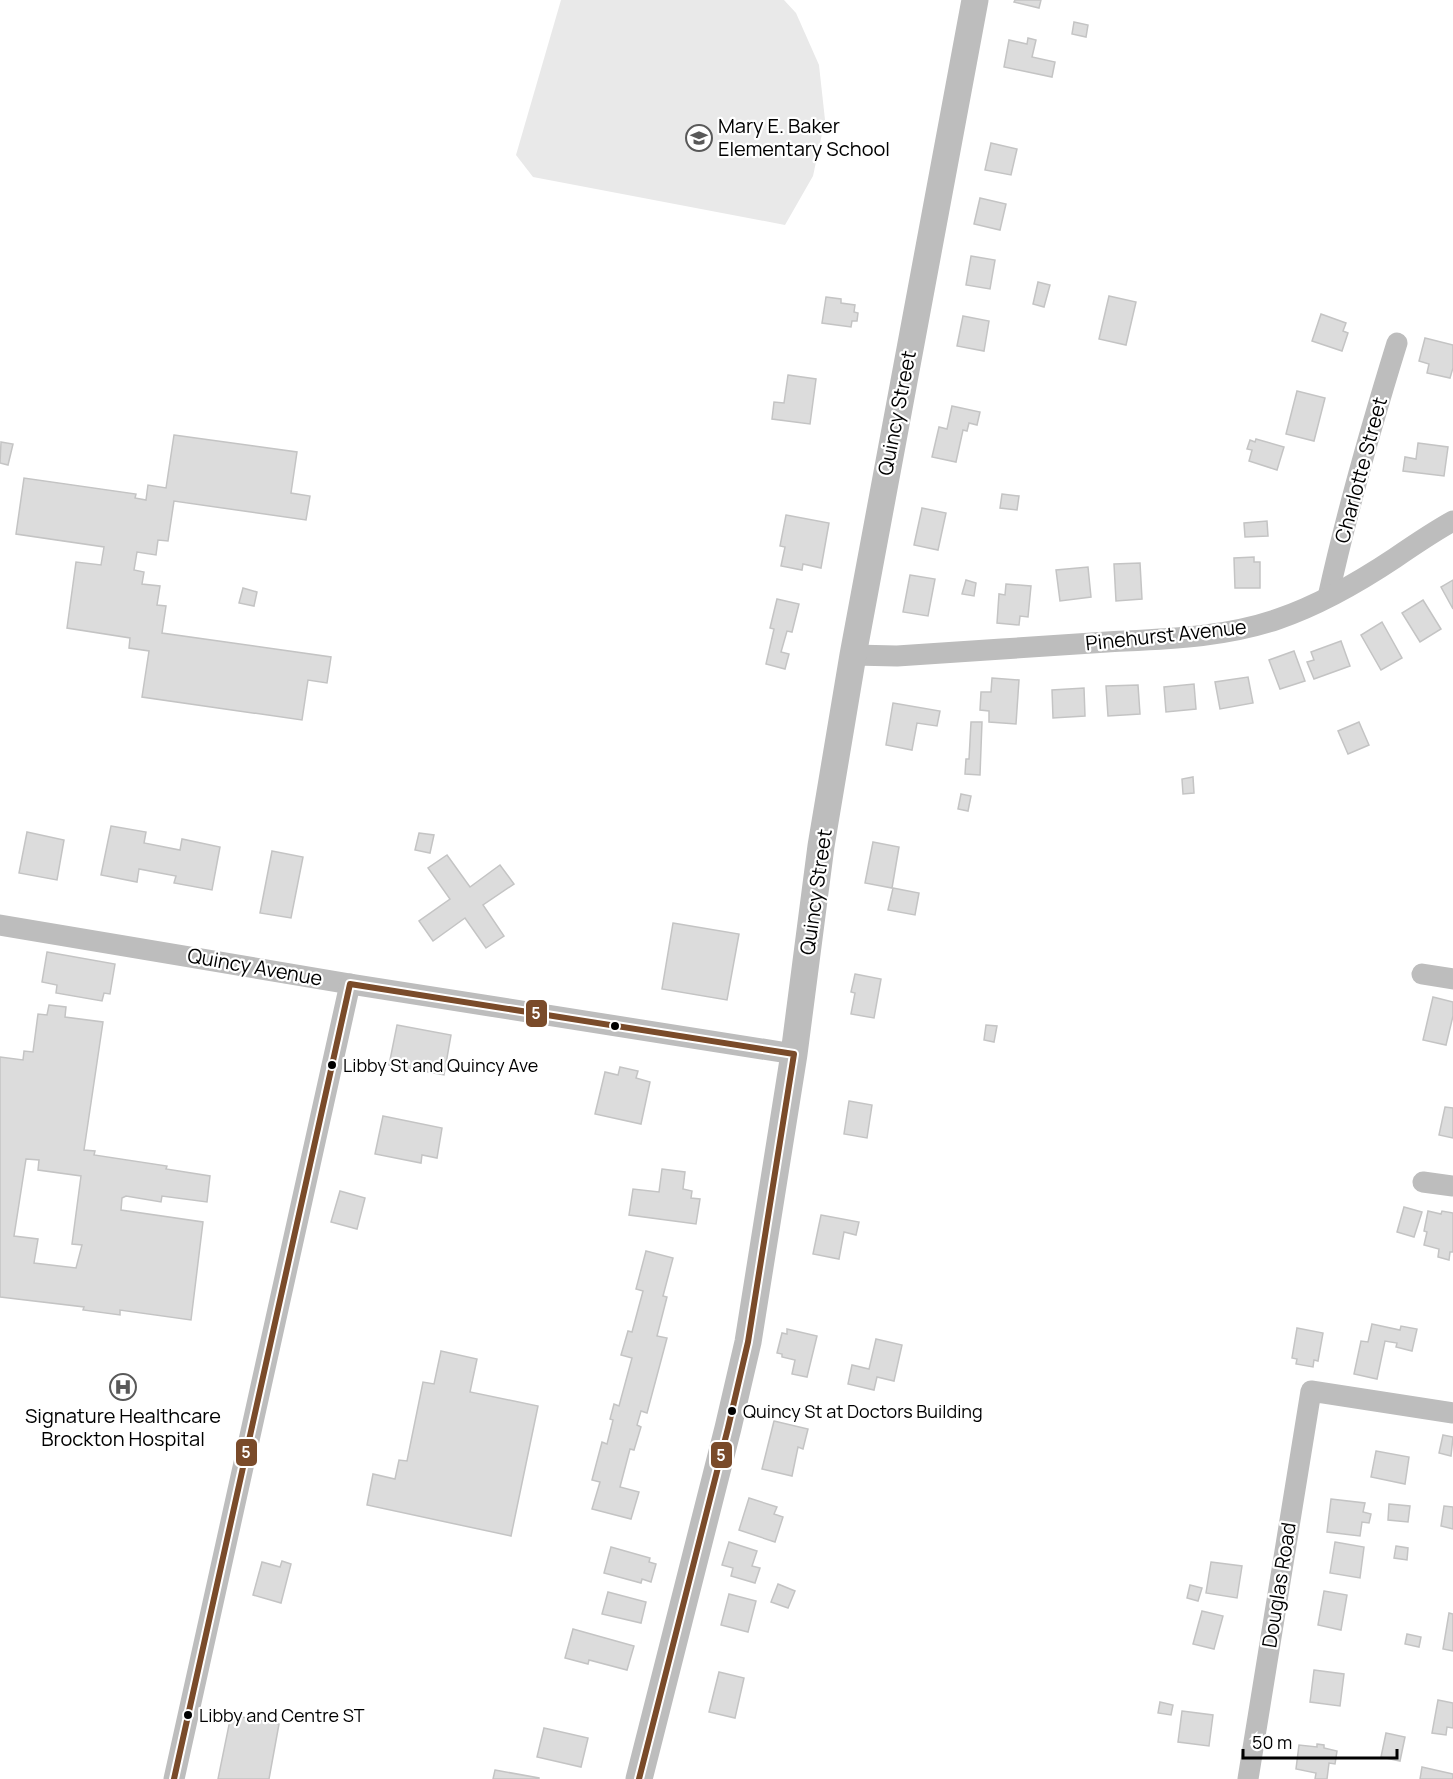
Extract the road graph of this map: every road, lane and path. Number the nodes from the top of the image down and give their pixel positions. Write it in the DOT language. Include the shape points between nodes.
graph roads {
  1 [pos="975,0"];
  2 [pos="1397,343"];
  3 [pos="1453,521"];
  4 [pos="1328,597"];
  5 [pos="853,655"];
  6 [pos="0,924"];
  7 [pos="1422,974"];
  8 [pos="1453,979"];
  9 [pos="350,984"];
  10 [pos="794,1054"];
  11 [pos="1423,1182"];
  12 [pos="1453,1186"];
  13 [pos="1453,1413"];
  14 [pos="174,1779"];
  15 [pos="639,1779"];
  16 [pos="1248,1779"];
  1 -- 5 [label="main road, Quincy Street"];
  2 -- 4 [label="street, Charlotte Street"];
  3 -- 4 [label="street, Pinehurst Avenue"];
  4 -- 5 [label="street, Pinehurst Avenue" via="1277,620 1207,635 897,656"];
  5 -- 10 [label="main road, Quincy Street" via="821,846"];
  6 -- 9 [label="street, Quincy Avenue"];
  7 -- 8 [label="street"];
  9 -- 10 [label="street, Quincy Avenue"];
  9 -- 14 [label="street"];
  10 -- 15 [label="main road, Quincy Street" via="748,1342"];
  11 -- 12 [label="street"];
  13 -- 16 [label="street, Douglas Road" via="1311,1390"];
}
